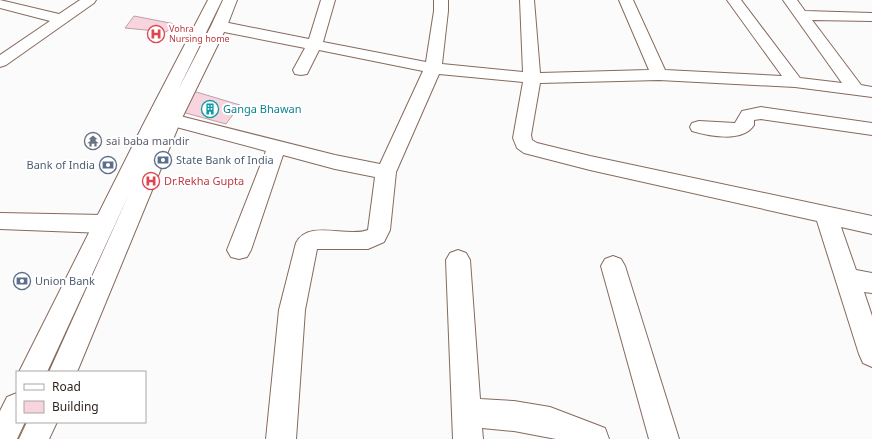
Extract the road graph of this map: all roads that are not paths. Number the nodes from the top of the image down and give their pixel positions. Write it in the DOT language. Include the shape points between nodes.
graph roads {
  1 [pos="89,0"];
  2 [pos="215,0"];
  3 [pos="230,0"];
  4 [pos="328,0"];
  5 [pos="441,0"];
  6 [pos="527,0"];
  7 [pos="626,0"];
  8 [pos="734,0"];
  9 [pos="790,0"];
  10 [pos="1,5"];
  11 [pos="800,15"];
  12 [pos="872,16"];
  13 [pos="61,19"];
  14 [pos="219,26"];
  15 [pos="315,44"];
  16 [pos="0,62"];
  17 [pos="433,68"];
  18 [pos="301,70"];
  19 [pos="659,76"];
  20 [pos="532,78"];
  21 [pos="795,82"];
  22 [pos="855,89"];
  23 [pos="872,92"];
  24 [pos="172,120"];
  25 [pos="699,127"];
  26 [pos="872,129"];
  27 [pos="277,146"];
  28 [pos="386,172"];
  29 [pos="826,215"];
  30 [pos="0,221"];
  31 [pos="104,224"];
  32 [pos="872,224"];
  33 [pos="239,250"];
  34 [pos="458,260"];
  35 [pos="614,266"];
  36 [pos="847,278"];
  37 [pos="872,283"];
  38 [pos="872,354"];
  39 [pos="33,371"];
  40 [pos="63,371"];
  41 [pos="16,409"];
  42 [pos="42,423"];
  43 [pos="467,426"];
  44 [pos="2,439"];
  45 [pos="34,439"];
  46 [pos="280,439"];
  47 [pos="594,439"];
  48 [pos="664,439"];
  1 -- 13 [label="street"];
  2 -- 31 [label="street"];
  3 -- 14 [label="street"];
  4 -- 15 [label="street"];
  5 -- 17 [label="street"];
  6 -- 20 [label="street"];
  7 -- 19 [label="street"];
  8 -- 21 [label="street"];
  9 -- 11 [label="street"];
  10 -- 13 [label="street"];
  11 -- 12 [label="street"];
  11 -- 22 [label="street"];
  13 -- 16 [label="street"];
  14 -- 15 [label="street"];
  14 -- 24 [label="street"];
  15 -- 17 [label="street"];
  15 -- 18 [label="street"];
  17 -- 20 [label="street"];
  17 -- 28 [label="street"];
  19 -- 20 [label="street"];
  19 -- 21 [label="street"];
  20 -- 29 [label="street" via="522,135 524,145 590,163"];
  21 -- 22 [label="street"];
  22 -- 23 [label="street"];
  24 -- 27 [label="street"];
  24 -- 40 [label="street"];
  25 -- 26 [label="street" via="740,129 745,125 748,115 761,113"];
  27 -- 28 [label="street" via="335,162"];
  27 -- 33 [label="street"];
  28 -- 46 [label="street" via="379,230 376,236 368,240 312,240 307,243 292,310"];
  29 -- 32 [label="street"];
  29 -- 36 [label="street"];
  30 -- 31 [label="street"];
  31 -- 39 [label="street"];
  34 -- 43 [label="street"];
  35 -- 48 [label="street"];
  36 -- 37 [label="street"];
  36 -- 38 [label="street"];
  41 -- 44 [label="street"];
  42 -- 45 [label="street"];
  43 -- 47 [label="street" via="514,416 550,422"];
}
